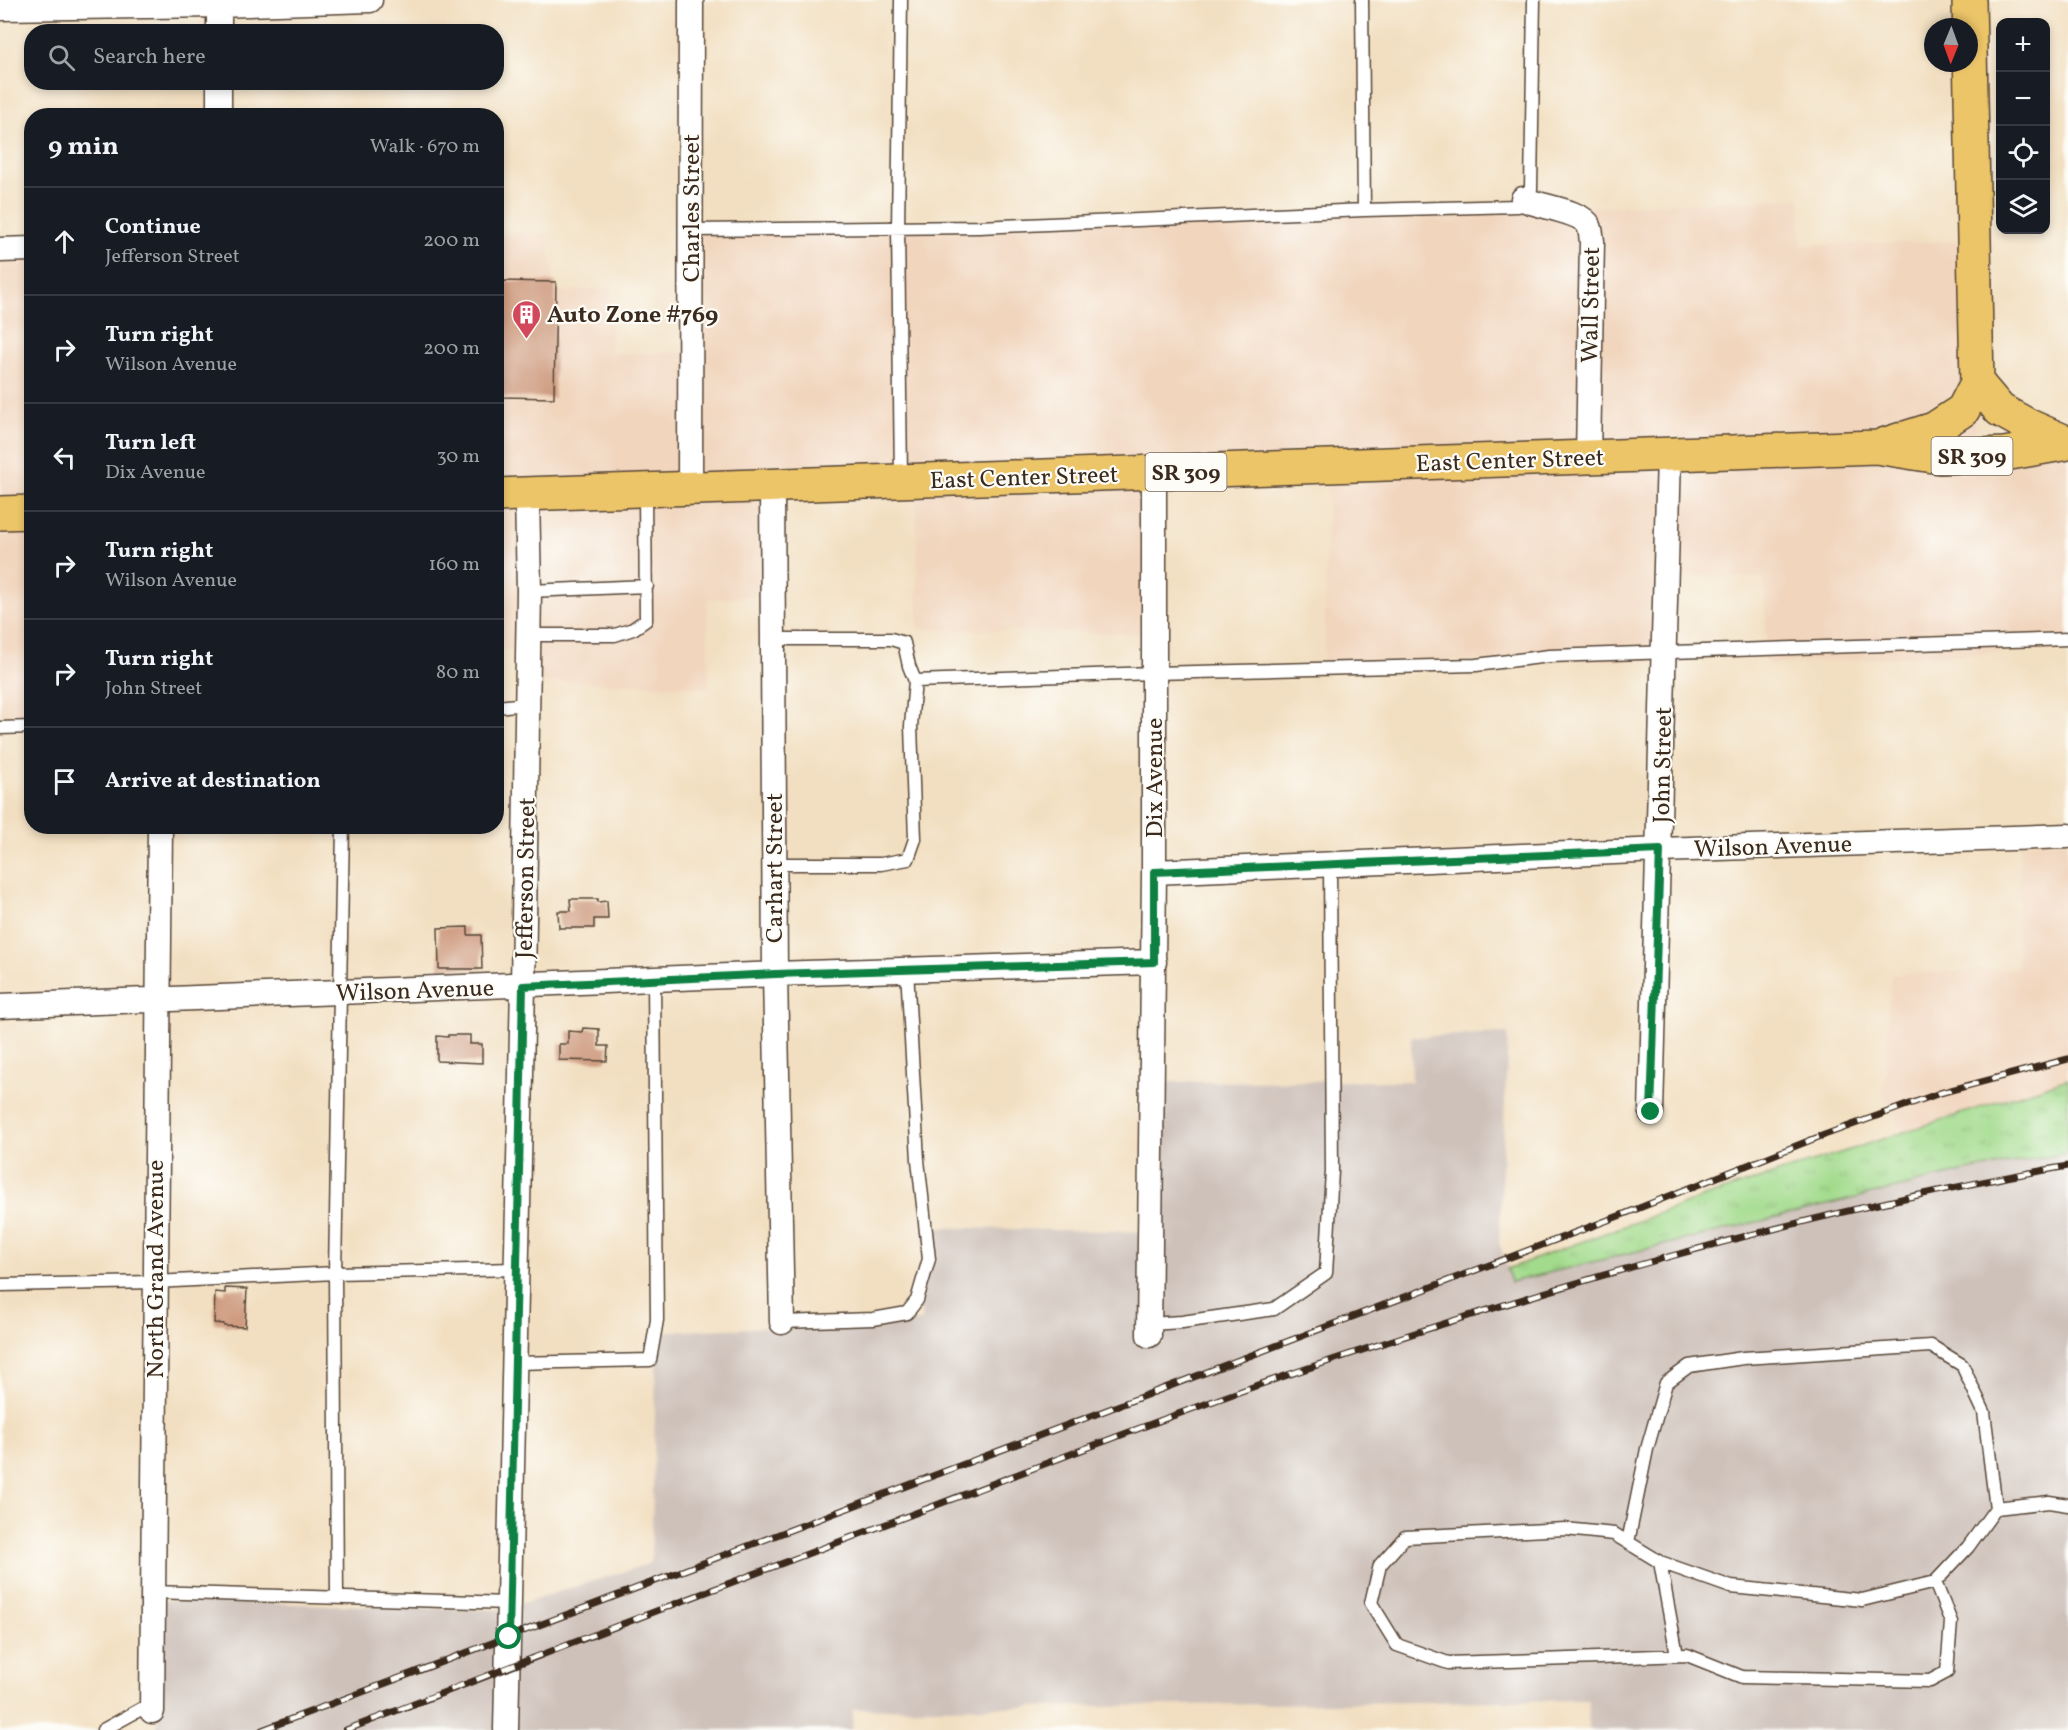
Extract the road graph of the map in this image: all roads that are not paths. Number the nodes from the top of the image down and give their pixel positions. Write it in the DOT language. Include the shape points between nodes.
graph roads {
  1 [pos="370,0"];
  2 [pos="691,0"];
  3 [pos="902,0"];
  4 [pos="1362,0"];
  5 [pos="1534,0"];
  6 [pos="1970,0"];
  7 [pos="219,2"];
  8 [pos="0,8"];
  9 [pos="219,24"];
  10 [pos="219,90"];
  11 [pos="219,108"];
  12 [pos="1523,199"];
  13 [pos="1364,210"];
  14 [pos="898,228"];
  15 [pos="691,230"];
  16 [pos="24,249"];
  17 [pos="0,250"];
  18 [pos="1977,383"];
  19 [pos="2068,443"];
  20 [pos="1876,447"];
  21 [pos="1669,455"];
  22 [pos="1588,457"];
  23 [pos="1154,473"];
  24 [pos="901,480"];
  25 [pos="772,486"];
  26 [pos="690,489"];
  27 [pos="645,490"];
  28 [pos="512,494"];
  29 [pos="24,512"];
  30 [pos="0,513"];
  31 [pos="647,586"];
  32 [pos="529,591"];
  33 [pos="528,635"];
  34 [pos="773,639"];
  35 [pos="2068,639"];
  36 [pos="1664,654"];
  37 [pos="1154,673"];
  38 [pos="915,681"];
  39 [pos="527,704"];
  40 [pos="504,706"];
  41 [pos="24,727"];
  42 [pos="0,728"];
  43 [pos="160,834"];
  44 [pos="343,834"];
  45 [pos="2068,836"];
  46 [pos="1660,850"];
  47 [pos="774,864"];
  48 [pos="1330,864"];
  49 [pos="1154,872"];
  50 [pos="1154,962"];
  51 [pos="907,970"];
  52 [pos="775,974"];
  53 [pos="654,980"];
  54 [pos="523,986"];
  55 [pos="340,992"];
  56 [pos="157,999"];
  57 [pos="0,1006"];
  58 [pos="1651,1112"];
  59 [pos="517,1269"];
  60 [pos="335,1273"];
  61 [pos="155,1282"];
  62 [pos="0,1286"];
  63 [pos="782,1322"];
  64 [pos="1149,1330"];
  65 [pos="515,1363"];
  66 [pos="2068,1505"];
  67 [pos="1996,1508"];
  68 [pos="1628,1542"];
  69 [pos="1660,1562"];
  70 [pos="1935,1582"];
  71 [pos="153,1592"];
  72 [pos="338,1598"];
  73 [pos="509,1603"];
  74 [pos="1677,1655"];
  75 [pos="152,1707"];
  76 [pos="103,1730"];
  77 [pos="506,1730"];
  1 -- 7 [label="street"];
  2 -- 15 [label="street, Charles Street"];
  3 -- 14 [label="lane"];
  4 -- 13 [label="lane"];
  5 -- 12 [label="lane" via="1531,189"];
  6 -- 18 [label="main road, SR 309"];
  7 -- 8 [label="street"];
  7 -- 9 [label="street"];
  10 -- 11 [label="street"];
  12 -- 13 [label="lane" via="1518,206"];
  12 -- 22 [label="street, Wall Street" via="1574,214 1590,227"];
  13 -- 14 [label="lane"];
  14 -- 15 [label="lane"];
  14 -- 24 [label="lane"];
  15 -- 26 [label="street, Charles Street"];
  16 -- 17 [label="street"];
  18 -- 19 [label="main road, SR 309" via="2000,410"];
  18 -- 20 [label="main road, East Center Street / SR 309" via="1963,410 1934,429"];
  19 -- 20 [label="main road, East Center Street / SR 309" via="2004,454 1940,457"];
  20 -- 21 [label="main road, East Center Street / SR 309"];
  21 -- 22 [label="main road, East Center Street / SR 309"];
  21 -- 36 [label="street, John Street"];
  22 -- 23 [label="main road, East Center Street / SR 309"];
  23 -- 24 [label="main road, East Center Street / SR 309"];
  23 -- 37 [label="street, Dix Avenue"];
  24 -- 25 [label="main road, East Center Street / SR 309"];
  25 -- 26 [label="main road, East Center Street / SR 309"];
  25 -- 34 [label="street, Carhart Street"];
  26 -- 27 [label="main road, East Center Street / SR 309"];
  27 -- 28 [label="main road, East Center Street / SR 309"];
  27 -- 31 [label="lane"];
  28 -- 32 [label="street, Jefferson Street"];
  29 -- 30 [label="main road"];
  31 -- 32 [label="lane"];
  31 -- 33 [label="lane" via="646,620 633,629 615,635"];
  32 -- 33 [label="street, Jefferson Street"];
  33 -- 39 [label="street, Jefferson Street"];
  34 -- 38 [label="lane" via="898,641 904,643"];
  34 -- 47 [label="street, Carhart Street"];
  35 -- 36 [label="lane"];
  36 -- 37 [label="lane" via="1549,656 1465,665"];
  36 -- 46 [label="street, John Street"];
  37 -- 38 [label="lane"];
  37 -- 49 [label="street, Dix Avenue"];
  38 -- 47 [label="lane" via="911,726 915,839 908,859 881,864"];
  39 -- 40 [label="lane"];
  39 -- 54 [label="street, Jefferson Street"];
  41 -- 42 [label="lane"];
  43 -- 56 [label="street, North Grand Avenue"];
  44 -- 55 [label="lane"];
  45 -- 46 [label="street, Wilson Avenue"];
  46 -- 48 [label="street, Wilson Avenue"];
  46 -- 58 [label="street, John Street"];
  47 -- 52 [label="street, Carhart Street"];
  48 -- 49 [label="street, Wilson Avenue"];
  48 -- 64 [label="lane" via="1332,1171 1326,1273 1274,1309"];
  49 -- 50 [label="street, Dix Avenue"];
  50 -- 51 [label="street, Wilson Avenue"];
  50 -- 64 [label="street, Dix Avenue"];
  51 -- 52 [label="street, Wilson Avenue"];
  51 -- 63 [label="lane" via="918,1160 929,1259 916,1300 907,1313 873,1319"];
  52 -- 53 [label="street, Wilson Avenue"];
  52 -- 63 [label="street, Carhart Street"];
  53 -- 54 [label="street, Wilson Avenue"];
  53 -- 65 [label="lane" via="657,1320 650,1360"];
  54 -- 55 [label="street, Wilson Avenue"];
  54 -- 59 [label="street, Jefferson Street"];
  55 -- 56 [label="street, Wilson Avenue"];
  55 -- 60 [label="lane"];
  56 -- 57 [label="street, Wilson Avenue"];
  56 -- 61 [label="street, North Grand Avenue"];
  59 -- 60 [label="lane"];
  59 -- 65 [label="street, Jefferson Street"];
  60 -- 61 [label="lane"];
  60 -- 72 [label="lane"];
  61 -- 62 [label="lane"];
  61 -- 71 [label="street, North Grand Avenue"];
  65 -- 73 [label="street, Jefferson Street"];
  66 -- 67 [label="lane" via="2049,1502"];
  67 -- 68 [label="lane" via="1984,1412 1962,1365 1931,1346 1743,1358 1689,1366 1666,1383 1647,1449"];
  67 -- 70 [label="lane" via="1968,1547"];
  68 -- 69 [label="lane"];
  68 -- 74 [label="lane" via="1614,1533 1565,1529 1405,1537 1380,1565 1371,1604 1397,1645 1448,1663"];
  69 -- 70 [label="lane" via="1731,1587 1862,1600"];
  69 -- 74 [label="lane"];
  70 -- 74 [label="lane" via="1951,1622 1947,1672 1930,1681 1742,1677 1687,1655"];
  71 -- 72 [label="lane"];
  71 -- 75 [label="street, North Grand Avenue"];
  72 -- 73 [label="lane"];
  73 -- 77 [label="street, Jefferson Street"];
  75 -- 76 [label="lane"];
}
